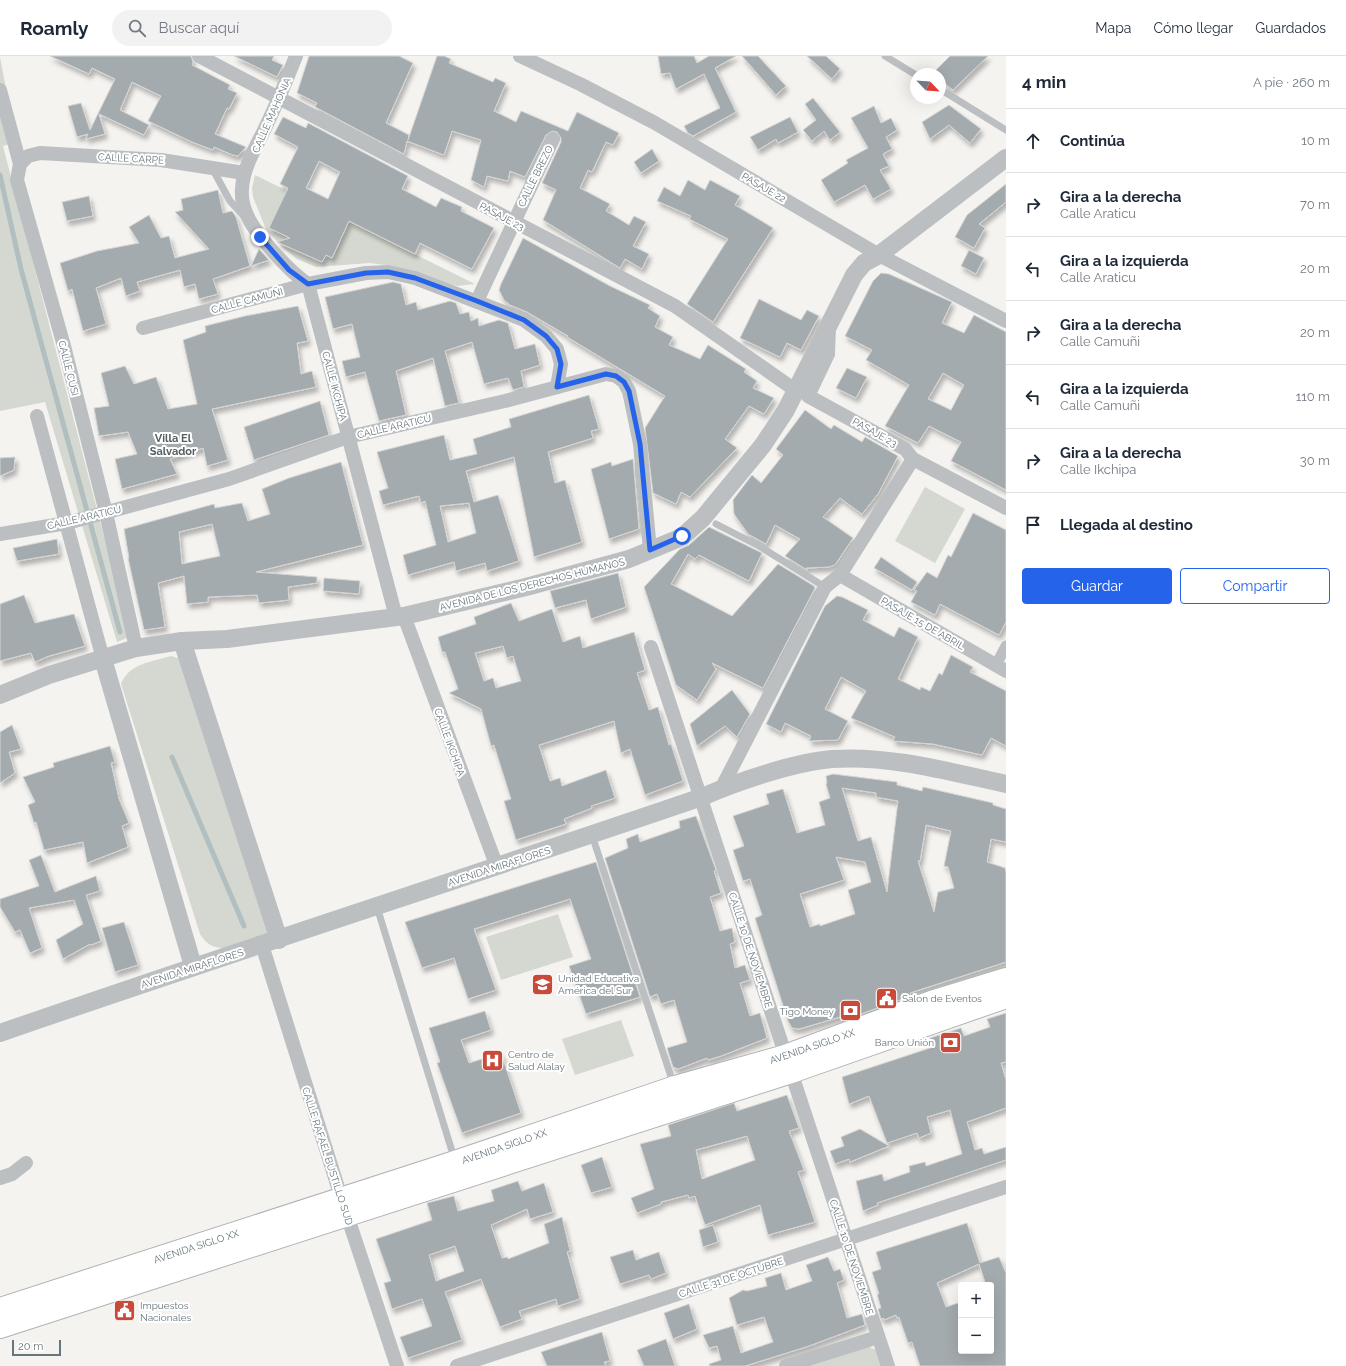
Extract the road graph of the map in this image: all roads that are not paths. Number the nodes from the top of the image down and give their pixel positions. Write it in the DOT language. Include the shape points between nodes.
graph roads {
  1 [pos="199,56"];
  2 [pos="296,56"];
  3 [pos="520,56"];
  4 [pos="886,56"];
  5 [pos="910,71"];
  6 [pos="0,90"];
  7 [pos="946,93"];
  8 [pos="280,98"];
  9 [pos="1006,130"];
  10 [pos="553,139"];
  11 [pos="1006,158"];
  12 [pos="20,164"];
  13 [pos="212,167"];
  14 [pos="244,173"];
  15 [pos="513,222"];
  16 [pos="250,223"];
  17 [pos="879,254"];
  18 [pos="308,284"];
  19 [pos="477,301"];
  20 [pos="1006,321"];
  21 [pos="829,324"];
  22 [pos="143,328"];
  23 [pos="557,387"];
  24 [pos="795,390"];
  25 [pos="37,416"];
  26 [pos="348,437"];
  27 [pos="913,459"];
  28 [pos="1006,508"];
  29 [pos="106,513"];
  30 [pos="67,523"];
  31 [pos="716,524"];
  32 [pos="0,534"];
  33 [pos="650,550"];
  34 [pos="840,575"];
  35 [pos="825,587"];
  36 [pos="400,617"];
  37 [pos="182,641"];
  38 [pos="1006,646"];
  39 [pos="651,647"];
  40 [pos="136,648"];
  41 [pos="103,659"];
  42 [pos="1001,668"];
  43 [pos="0,695"];
  44 [pos="1006,784"];
  45 [pos="721,789"];
  46 [pos="702,797"];
  47 [pos="592,835"];
  48 [pos="497,867"];
  49 [pos="377,906"];
  50 [pos="279,940"];
  51 [pos="262,945"];
  52 [pos="193,966"];
  53 [pos="1006,979"];
  54 [pos="1006,997"];
  55 [pos="0,1033"];
  56 [pos="788,1064"];
  57 [pos="675,1087"];
  58 [pos="455,1162"];
  59 [pos="26,1163"];
  60 [pos="0,1178"];
  61 [pos="1006,1187"];
  62 [pos="344,1206"];
  63 [pos="847,1240"];
  64 [pos="0,1309"];
  65 [pos="0,1327"];
  66 [pos="878,1337"];
  67 [pos="397,1366"];
  68 [pos="457,1366"];
  69 [pos="786,1366"];
  70 [pos="888,1366"];
  1 -- 8 [label="street, PASAJE 23"];
  2 -- 8 [label="street, CALLE MAHONIA"];
  3 -- 17 [label="street, PASAJE 22" via="655,123"];
  4 -- 5 [label="lane"];
  6 -- 12 [label="street, CALLE CUSI"];
  7 -- 9 [label="lane"];
  8 -- 14 [label="street, CALLE MAHONIA"];
  8 -- 15 [label="street, PASAJE 23"];
  10 -- 15 [label="street, CALLE BREZO"];
  11 -- 17 [label="street, AVENIDA DE LOS DERECHOS HUMANOS"];
  12 -- 13 [label="street, CALLE CARPE" via="28,156 40,153 161,160"];
  12 -- 29 [label="street, CALLE CUSI" via="17,180 64,346"];
  13 -- 14 [label="street, CALLE CARPE"];
  13 -- 16 [label="lane" via="230,201"];
  14 -- 16 [label="street" via="244,207"];
  15 -- 19 [label="street, CALLE BREZO"];
  15 -- 24 [label="street, PASAJE 23" via="675,306"];
  16 -- 18 [label="street" via="289,270"];
  17 -- 20 [label="street, PASAJE 22"];
  17 -- 21 [label="street, AVENIDA DE LOS DERECHOS HUMANOS" via="864,263 854,275"];
  18 -- 19 [label="street, CALLE CAMUÑI" via="366,273 388,272 415,278"];
  18 -- 22 [label="street, CALLE CAMUÑI"];
  18 -- 26 [label="street, CALLE IKCHIPA"];
  19 -- 23 [label="street, CALLE CAMUÑI" via="524,320 546,336 557,349 561,364"];
  21 -- 24 [label="street, AVENIDA DE LOS DERECHOS HUMANOS"];
  21 -- 27 [label="street, PASAJE 23" via="828,354 808,396 905,449"];
  23 -- 26 [label="street, CALLE ARATICU"];
  23 -- 33 [label="street, CALLE ARATICU" via="606,374 616,376 624,382 629,391 640,444"];
  24 -- 33 [label="street, AVENIDA DE LOS DERECHOS HUMANOS" via="786,410 763,445 703,518 682,536"];
  25 -- 30 [label="street"];
  26 -- 29 [label="street, CALLE ARATICU" via="229,478"];
  26 -- 36 [label="street, CALLE IKCHIPA"];
  27 -- 28 [label="street, PASAJE 23"];
  27 -- 34 [label="street"];
  29 -- 30 [label="street, CALLE ARATICU"];
  29 -- 40 [label="street, CALLE CUSI"];
  30 -- 32 [label="street, CALLE ARATICU"];
  30 -- 41 [label="street"];
  31 -- 35 [label="lane" via="759,546"];
  33 -- 36 [label="street, AVENIDA DE LOS DERECHOS HUMANOS" via="629,559 526,587"];
  34 -- 35 [label="street"];
  34 -- 42 [label="street, PASAJE 15 DE ABRIL"];
  35 -- 45 [label="street"];
  36 -- 37 [label="street, AVENIDA DE LOS DERECHOS HUMANOS" via="227,639"];
  36 -- 48 [label="street, CALLE IKCHIPA"];
  37 -- 40 [label="street, AVENIDA DE LOS DERECHOS HUMANOS"];
  37 -- 50 [label="street"];
  38 -- 42 [label="street"];
  39 -- 46 [label="street, CALLE 10 DE NOVIEMBRE"];
  40 -- 41 [label="street, AVENIDA DE LOS DERECHOS HUMANOS"];
  41 -- 43 [label="street, AVENIDA DE LOS DERECHOS HUMANOS" via="49,675"];
  41 -- 52 [label="street"];
  44 -- 45 [label="street, AVENIDA MIRAFLORES" via="928,767 869,759 832,759 795,766"];
  45 -- 46 [label="street, AVENIDA MIRAFLORES"];
  46 -- 47 [label="street, AVENIDA MIRAFLORES"];
  46 -- 56 [label="street, CALLE 10 DE NOVIEMBRE"];
  47 -- 48 [label="street, AVENIDA MIRAFLORES"];
  47 -- 57 [label="lane"];
  48 -- 49 [label="street, AVENIDA MIRAFLORES"];
  49 -- 50 [label="street, AVENIDA MIRAFLORES"];
  49 -- 58 [label="lane"];
  50 -- 51 [label="street, AVENIDA MIRAFLORES"];
  51 -- 52 [label="street, AVENIDA MIRAFLORES"];
  51 -- 62 [label="street, CALLE RAFAEL BUSTILLO SUD"];
  52 -- 55 [label="street, AVENIDA MIRAFLORES"];
  53 -- 56 [label="highway, AVENIDA SIGLO XX" via="932,1002"];
  54 -- 56 [label="highway, AVENIDA SIGLO XX"];
  56 -- 57 [label="highway, AVENIDA SIGLO XX"];
  56 -- 62 [label="highway, AVENIDA SIGLO XX"];
  56 -- 63 [label="street, CALLE 10 DE NOVIEMBRE"];
  57 -- 58 [label="highway, AVENIDA SIGLO XX"];
  58 -- 62 [label="highway, AVENIDA SIGLO XX"];
  59 -- 60 [label="street" via="12,1174"];
  61 -- 63 [label="street, CALLE 31 DE OCTUBRE"];
  62 -- 64 [label="highway, AVENIDA SIGLO XX"];
  62 -- 65 [label="highway, AVENIDA SIGLO XX"];
  62 -- 67 [label="street, CALLE RAFAEL BUSTILLO SUD"];
  63 -- 66 [label="street, CALLE 10 DE NOVIEMBRE"];
  63 -- 68 [label="street, CALLE 31 DE OCTUBRE"];
  66 -- 69 [label="street"];
  66 -- 70 [label="street, CALLE 10 DE NOVIEMBRE"];
}
